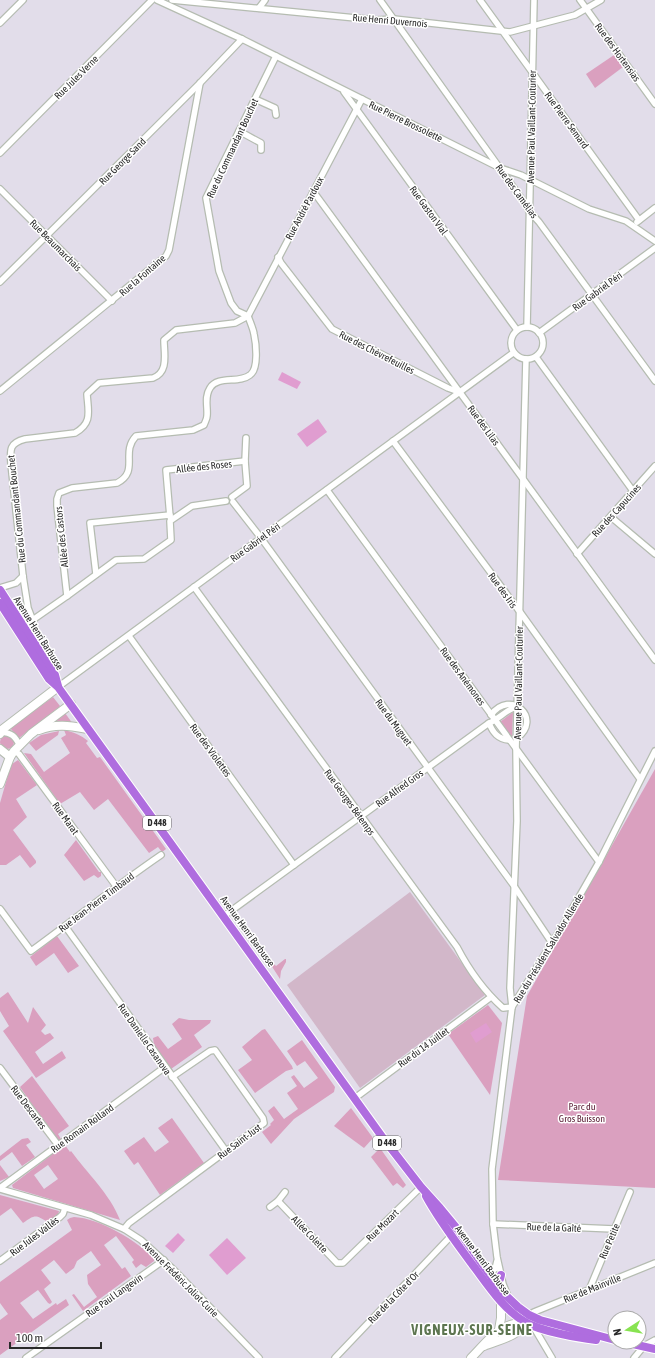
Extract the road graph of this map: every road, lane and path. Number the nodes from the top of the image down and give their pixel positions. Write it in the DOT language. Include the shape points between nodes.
graph roads {
  1 [pos="23,0"];
  2 [pos="152,0"];
  3 [pos="157,0"];
  4 [pos="172,0"];
  5 [pos="265,0"];
  6 [pos="380,0"];
  7 [pos="480,0"];
  8 [pos="534,0"];
  9 [pos="580,0"];
  10 [pos="601,0"];
  11 [pos="192,2"];
  12 [pos="259,8"];
  13 [pos="587,9"];
  14 [pos="188,14"];
  15 [pos="394,19"];
  16 [pos="0,23"];
  17 [pos="533,26"];
  18 [pos="504,32"];
  19 [pos="242,39"];
  20 [pos="276,56"];
  21 [pos="532,72"];
  22 [pos="200,83"];
  23 [pos="343,90"];
  24 [pos="255,99"];
  25 [pos="362,99"];
  26 [pos="655,104"];
  27 [pos="357,109"];
  28 [pos="276,115"];
  29 [pos="239,131"];
  30 [pos="479,138"];
  31 [pos="261,150"];
  32 [pos="0,153"];
  33 [pos="483,159"];
  34 [pos="500,168"];
  35 [pos="530,180"];
  36 [pos="0,188"];
  37 [pos="313,191"];
  38 [pos="655,208"];
  39 [pos="529,211"];
  40 [pos="639,220"];
  41 [pos="634,226"];
  42 [pos="47,236"];
  43 [pos="655,241"];
  44 [pos="655,248"];
  45 [pos="278,257"];
  46 [pos="0,282"];
  47 [pos="592,294"];
  48 [pos="112,301"];
  49 [pos="248,316"];
  50 [pos="527,326"];
  51 [pos="517,330"];
  52 [pos="539,333"];
  53 [pos="513,353"];
  54 [pos="536,356"];
  55 [pos="526,360"];
  56 [pos="450,379"];
  57 [pos="655,381"];
  58 [pos="441,384"];
  59 [pos="0,391"];
  60 [pos="460,392"];
  61 [pos="246,438"];
  62 [pos="393,440"];
  63 [pos="245,461"];
  64 [pos="655,466"];
  65 [pos="523,479"];
  66 [pos="327,490"];
  67 [pos="633,491"];
  68 [pos="232,500"];
  69 [pos="611,517"];
  70 [pos="170,518"];
  71 [pos="261,538"];
  72 [pos="577,554"];
  73 [pos="655,554"];
  74 [pos="96,574"];
  75 [pos="23,576"];
  76 [pos="194,587"];
  77 [pos="0,589"];
  78 [pos="68,596"];
  79 [pos="0,603"];
  80 [pos="520,612"];
  81 [pos="33,620"];
  82 [pos="24,626"];
  83 [pos="129,636"];
  84 [pos="655,660"];
  85 [pos="58,687"];
  86 [pos="71,704"];
  87 [pos="518,706"];
  88 [pos="491,715"];
  89 [pos="495,720"];
  90 [pos="489,723"];
  91 [pos="88,729"];
  92 [pos="0,733"];
  93 [pos="31,734"];
  94 [pos="517,738"];
  95 [pos="509,740"];
  96 [pos="0,749"];
  97 [pos="516,750"];
  98 [pos="15,751"];
  99 [pos="655,751"];
  100 [pos="427,768"];
  101 [pos="640,780"];
  102 [pos="0,784"];
  103 [pos="361,816"];
  104 [pos="161,855"];
  105 [pos="598,862"];
  106 [pos="294,865"];
  107 [pos="116,886"];
  108 [pos="514,886"];
  109 [pos="0,909"];
  110 [pos="224,916"];
  111 [pos="65,926"];
  112 [pos="552,943"];
  113 [pos="491,997"];
  114 [pos="512,1007"];
  115 [pos="165,1067"];
  116 [pos="0,1068"];
  117 [pos="172,1077"];
  118 [pos="354,1098"];
  119 [pos="58,1145"];
  120 [pos="226,1151"];
  121 [pos="420,1187"];
  122 [pos="0,1189"];
  123 [pos="285,1192"];
  124 [pos="630,1192"];
  125 [pos="278,1201"];
  126 [pos="270,1207"];
  127 [pos="66,1208"];
  128 [pos="494,1224"];
  129 [pos="124,1229"];
  130 [pos="614,1229"];
  131 [pos="452,1236"];
  132 [pos="497,1256"];
  133 [pos="164,1260"];
  134 [pos="0,1261"];
  135 [pos="343,1263"];
  136 [pos="655,1263"];
  137 [pos="501,1275"];
  138 [pos="491,1282"];
  139 [pos="589,1290"];
  140 [pos="505,1300"];
  141 [pos="529,1321"];
  142 [pos="499,1330"];
  143 [pos="607,1338"];
  144 [pos="607,1340"];
  145 [pos="483,1347"];
  146 [pos="641,1350"];
  147 [pos="26,1358"];
  148 [pos="259,1358"];
  149 [pos="335,1358"];
  150 [pos="471,1358"];
  151 [pos="552,1358"];
  152 [pos="634,1358"];
  1 -- 16 [label="street"];
  2 -- 32 [label="street, Rue Jules Verne"];
  3 -- 14 [label="street, Rue Pierre Brossolette"];
  4 -- 11 [label="street, Rue Henri Duvernois"];
  5 -- 12 [label="street"];
  6 -- 15 [label="street, Rue des Camélias"];
  7 -- 18 [label="street, Rue Pierre Semard"];
  8 -- 17 [label="street, Avenue Paul Vaillant-Couturier"];
  9 -- 13 [label="street, Rue des Hortensias"];
  10 -- 13 [label="street, Rue Henri Duvernois"];
  11 -- 12 [label="street, Rue Henri Duvernois"];
  11 -- 14 [label="street" via="187,7"];
  12 -- 15 [label="street, Rue Henri Duvernois" via="376,20"];
  13 -- 17 [label="street, Rue Henri Duvernois" via="575,15"];
  13 -- 26 [label="street, Rue des Hortensias"];
  14 -- 19 [label="street, Rue Pierre Brossolette"];
  15 -- 18 [label="street, Rue Henri Duvernois"];
  15 -- 30 [label="street, Rue des Camélias"];
  17 -- 18 [label="street, Rue Henri Duvernois"];
  17 -- 21 [label="street, Avenue Paul Vaillant-Couturier"];
  18 -- 21 [label="street, Rue Pierre Semard"];
  19 -- 20 [label="street, Rue Pierre Brossolette"];
  19 -- 22 [label="street, Rue George Sand"];
  20 -- 23 [label="street, Rue Pierre Brossolette"];
  20 -- 24 [label="street, Rue du Commandant Bouchet"];
  21 -- 35 [label="street, Avenue Paul Vaillant-Couturier"];
  21 -- 40 [label="street, Rue Pierre Semard"];
  22 -- 42 [label="street, Rue George Sand"];
  22 -- 48 [label="street, Rue la Fontaine" via="169,250 161,261"];
  23 -- 25 [label="street, Rue Pierre Brossolette"];
  23 -- 27 [label="street, Rue Gaston Vial"];
  24 -- 28 [label="street" via="275,108"];
  24 -- 29 [label="street, Rue du Commandant Bouchet"];
  25 -- 27 [label="street, Rue André Pardoux"];
  25 -- 33 [label="street, Rue Pierre Brossolette"];
  27 -- 37 [label="street, Rue André Pardoux"];
  27 -- 51 [label="street, Rue Gaston Vial"];
  29 -- 31 [label="street" via="261,143"];
  29 -- 49 [label="street, Rue du Commandant Bouchet" via="206,198 219,271 231,303 237,311"];
  30 -- 33 [label="street" via="487,152"];
  30 -- 34 [label="street, Rue des Camélias"];
  33 -- 34 [label="street, Rue Pierre Brossolette"];
  34 -- 35 [label="street, Rue Pierre Brossolette"];
  34 -- 39 [label="street, Rue des Camélias"];
  35 -- 39 [label="street, Avenue Paul Vaillant-Couturier"];
  35 -- 41 [label="street, Rue Pierre Brossolette" via="589,209"];
  36 -- 42 [label="street, Rue Beaumarchais"];
  37 -- 45 [label="street, Rue André Pardoux"];
  37 -- 56 [label="street, Rue des Lilas"];
  38 -- 40 [label="street"];
  39 -- 47 [label="street, Rue des Camélias"];
  39 -- 50 [label="street, Avenue Paul Vaillant-Couturier"];
  40 -- 41 [label="street"];
  41 -- 43 [label="street, Rue Pierre Brossolette"];
  42 -- 46 [label="street, Rue George Sand"];
  42 -- 48 [label="street, Rue Beaumarchais"];
  44 -- 47 [label="street, Rue Gabriel Péri"];
  45 -- 49 [label="street, Rue André Pardoux"];
  45 -- 58 [label="street, Rue des Chèvrefeuilles" via="332,329"];
  47 -- 52 [label="street, Rue Gabriel Péri"];
  47 -- 57 [label="street, Rue des Camélias"];
  48 -- 59 [label="street, Rue la Fontaine"];
  49 -- 75 [label="street, Rue du Commandant Bouchet" via="235,323 176,330 164,340 165,366 157,377 99,384 87,394 88,422 80,430 75,433 20,440 12,445 11,464"];
  49 -- 78 [label="street, Allée des Castors" via="256,348 254,370 251,375 216,382 210,388 204,425 193,430 136,436 129,448 127,476 122,480 117,483 72,488 59,493 57,506"];
  50 -- 51 [label="street"];
  50 -- 52 [label="street"];
  51 -- 53 [label="street" via="510,343"];
  52 -- 54 [label="street" via="543,343 540,353"];
  53 -- 55 [label="street"];
  53 -- 60 [label="street, Rue Gabriel Péri"];
  54 -- 55 [label="street"];
  54 -- 67 [label="street"];
  55 -- 65 [label="street, Avenue Paul Vaillant-Couturier"];
  56 -- 58 [label="street"];
  56 -- 60 [label="street, Rue des Lilas"];
  58 -- 60 [label="street, Rue des Chèvrefeuilles"];
  60 -- 62 [label="street, Rue Gabriel Péri"];
  60 -- 65 [label="street, Rue des Lilas"];
  61 -- 63 [label="street"];
  62 -- 66 [label="street, Rue Gabriel Péri"];
  62 -- 80 [label="street, Rue des Iris"];
  63 -- 68 [label="street" via="247,486"];
  63 -- 70 [label="street, Allée des Roses" via="166,470"];
  64 -- 67 [label="street, Rue des Capucines"];
  65 -- 72 [label="street, Rue des Lilas"];
  65 -- 80 [label="street, Avenue Paul Vaillant-Couturier"];
  66 -- 71 [label="street, Rue Gabriel Péri"];
  66 -- 88 [label="street, Rue des Anémones"];
  67 -- 69 [label="street, Rue des Capucines"];
  68 -- 70 [label="street" via="228,496 226,501 192,506"];
  68 -- 71 [label="street, Rue du Muguet"];
  69 -- 72 [label="street, Rue des Capucines"];
  69 -- 73 [label="street"];
  70 -- 74 [label="street" via="171,540 144,559 116,560"];
  70 -- 74 [label="street" via="90,523"];
  71 -- 76 [label="street, Rue Gabriel Péri"];
  71 -- 100 [label="street, Rue du Muguet"];
  72 -- 84 [label="street, Rue des Lilas"];
  74 -- 78 [label="street"];
  75 -- 77 [label="street" via="16,584"];
  75 -- 81 [label="street" via="28,608"];
  76 -- 83 [label="street, Rue Gabriel Péri"];
  76 -- 103 [label="street, Rue Georges Bétemps"];
  77 -- 82 [label="main road, Avenue Henri Barbusse / D 448"];
  78 -- 81 [label="street"];
  79 -- 85 [label="main road, Avenue Henri Barbusse / D 448" via="49,679"];
  80 -- 87 [label="street, Avenue Paul Vaillant-Couturier"];
  80 -- 101 [label="street, Rue des Iris"];
  81 -- 82 [label="street"];
  82 -- 85 [label="main road, Avenue Henri Barbusse / D 448" via="55,675"];
  83 -- 85 [label="street, Rue Gabriel Péri"];
  83 -- 106 [label="street, Rue des Violettes"];
  85 -- 86 [label="main road, Avenue Henri Barbusse / D 448"];
  85 -- 92 [label="street, Rue Gabriel Péri"];
  86 -- 91 [label="main road, Avenue Henri Barbusse / D 448"];
  86 -- 93 [label="street"];
  87 -- 88 [label="street" via="501,706"];
  87 -- 89 [label="street, Rue Alfred Gros"];
  87 -- 94 [label="street, Avenue Paul Vaillant-Couturier"];
  87 -- 94 [label="street" via="523,710 527,723 522,735"];
  88 -- 89 [label="street, Rue des Anémones"];
  89 -- 90 [label="street, Rue Alfred Gros"];
  89 -- 95 [label="street, Rue des Anémones"];
  90 -- 95 [label="street" via="499,738"];
  90 -- 100 [label="street, Rue Alfred Gros"];
  91 -- 93 [label="street" via="56,726"];
  91 -- 110 [label="main road, Avenue Henri Barbusse / D 448"];
  92 -- 98 [label="street, Rue Marat" via="11,733 16,738"];
  93 -- 98 [label="street"];
  94 -- 97 [label="street, Avenue Paul Vaillant-Couturier"];
  95 -- 97 [label="street, Rue des Anémones"];
  96 -- 98 [label="street"];
  97 -- 105 [label="street, Rue des Anémones"];
  97 -- 108 [label="street, Avenue Paul Vaillant-Couturier"];
  98 -- 102 [label="street"];
  98 -- 107 [label="street, Rue Marat"];
  99 -- 101 [label="street, Rue du Président Salvador Allende"];
  100 -- 103 [label="street, Rue Alfred Gros"];
  100 -- 108 [label="street, Rue du Muguet"];
  101 -- 105 [label="street, Rue du Président Salvador Allende"];
  103 -- 106 [label="street, Rue Alfred Gros"];
  103 -- 113 [label="street, Rue Georges Bétemps"];
  104 -- 107 [label="street, Rue Jean-Pierre Timbaud"];
  105 -- 112 [label="street, Rue du Président Salvador Allende"];
  106 -- 110 [label="street, Rue Alfred Gros"];
  107 -- 111 [label="street, Rue Jean-Pierre Timbaud"];
  108 -- 112 [label="street, Rue du Muguet"];
  108 -- 114 [label="street, Avenue Paul Vaillant-Couturier" via="510,988"];
  109 -- 111 [label="street, Rue Jean-Pierre Timbaud" via="31,951"];
  110 -- 118 [label="main road, Avenue Henri Barbusse / D 448"];
  111 -- 115 [label="street, Rue Danielle Casanova"];
  112 -- 114 [label="street, Rue du Président Salvador Allende"];
  113 -- 114 [label="street, Rue Georges Bétemps" via="503,1008"];
  113 -- 118 [label="street, Rue du 14 Juillet"];
  114 -- 128 [label="street, Rue du Président Salvador Allende" via="492,1169"];
  115 -- 117 [label="street, Rue Danielle Casanova"];
  115 -- 119 [label="street, Rue Romain Rolland"];
  116 -- 119 [label="street, Rue Descartes"];
  117 -- 120 [label="street, Rue Danielle Casanova"];
  117 -- 120 [label="street, Rue Saint-Just" via="215,1050 264,1123"];
  118 -- 121 [label="main road, Avenue Henri Barbusse / D 448"];
  119 -- 122 [label="street, Rue Romain Rolland"];
  120 -- 129 [label="street, Rue Saint-Just"];
  121 -- 131 [label="main road, Avenue Henri Barbusse / D 448"];
  121 -- 135 [label="street, Rue Mozart"];
  121 -- 138 [label="main road, Avenue Henri Barbusse / D 448" via="440,1208"];
  122 -- 127 [label="street, Avenue Frédéric Joliot-Curie"];
  123 -- 125 [label="street"];
  124 -- 130 [label="street, Rue Petite"];
  125 -- 126 [label="street"];
  125 -- 135 [label="street, Allée Colette" via="337,1263"];
  127 -- 129 [label="street, Avenue Frédéric Joliot-Curie"];
  127 -- 134 [label="street, Rue Jules Vallès" via="60,1217"];
  128 -- 130 [label="street, Rue de la Gaîté"];
  128 -- 132 [label="street, Rue du Président Salvador Allende"];
  129 -- 133 [label="street, Avenue Frédéric Joliot-Curie"];
  130 -- 139 [label="street, Rue Petite"];
  131 -- 138 [label="main road, Avenue Henri Barbusse / D 448"];
  131 -- 149 [label="street, Rue de la Côte d'Or"];
  132 -- 137 [label="street, Rue du Président Salvador Allende"];
  132 -- 138 [label="street, Rue du Président Salvador Allende"];
  133 -- 147 [label="street, Rue Paul Langevin"];
  133 -- 148 [label="street, Avenue Frédéric Joliot-Curie"];
  136 -- 139 [label="street, Rue de Mainville"];
  137 -- 138 [label="main road" via="500,1279"];
  137 -- 140 [label="street, Rue du Président Salvador Allende"];
  138 -- 140 [label="main road, Avenue Henri Barbusse / D 448"];
  139 -- 141 [label="street, Rue de Mainville" via="534,1312"];
  140 -- 141 [label="main road, Avenue Henri Barbusse / D 448"];
  140 -- 142 [label="street"];
  141 -- 142 [label="street"];
  141 -- 143 [label="main road, Avenue Henri Barbusse / D 448" via="540,1320"];
  141 -- 144 [label="main road, Avenue Henri Barbusse / D 448" via="548,1330 594,1340"];
  141 -- 145 [label="street" via="515,1334"];
  141 -- 151 [label="street"];
  142 -- 145 [label="street"];
  145 -- 150 [label="street"];
  146 -- 152 [label="street"];
}
